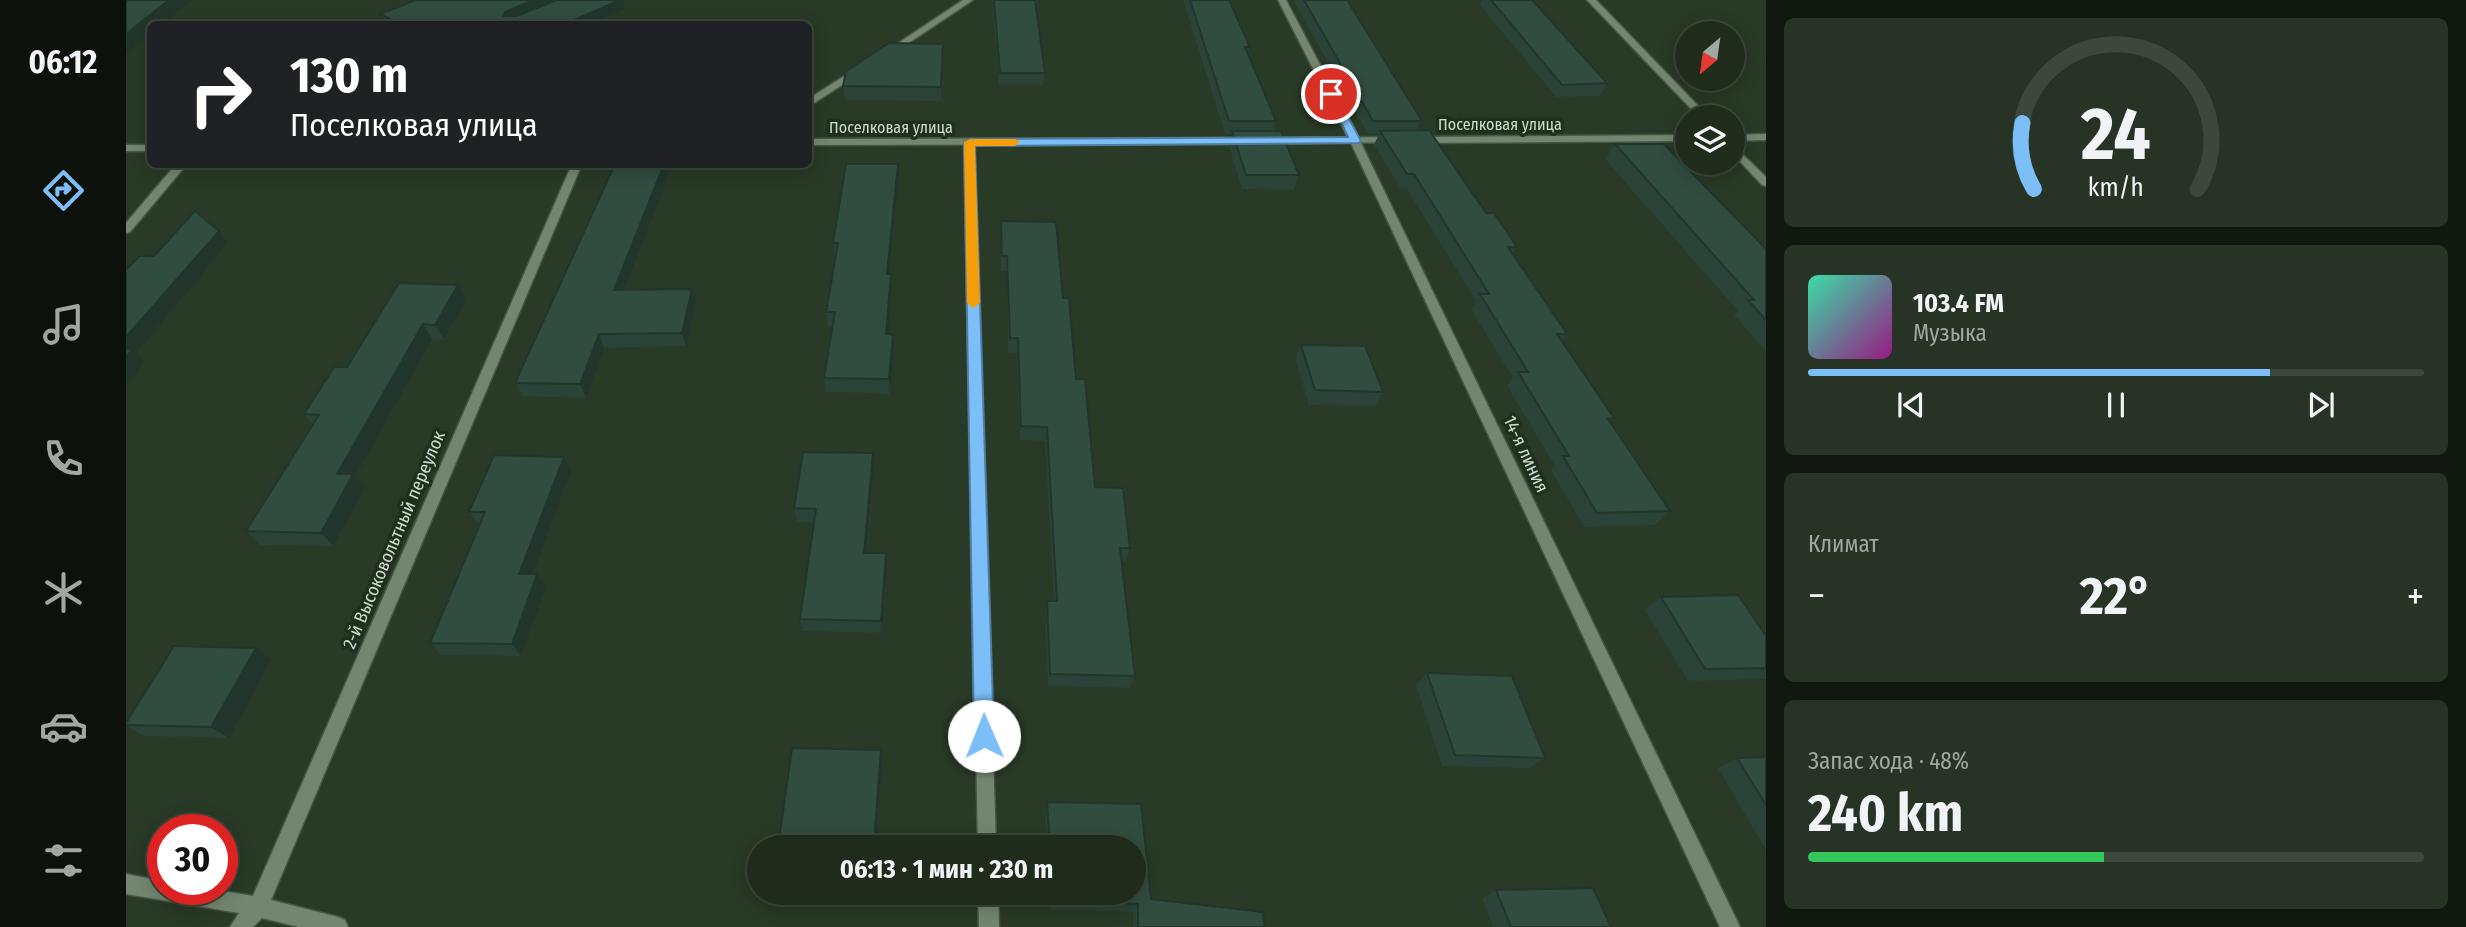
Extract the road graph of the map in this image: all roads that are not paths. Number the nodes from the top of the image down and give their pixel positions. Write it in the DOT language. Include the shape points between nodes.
graph roads {
  1 [pos="969,0"];
  2 [pos="1282,0"];
  3 [pos="1591,0"];
  4 [pos="877,60"];
  5 [pos="866,67"];
  6 [pos="812,101"];
  7 [pos="1692,105"];
  8 [pos="1766,137"];
  9 [pos="1675,138"];
  10 [pos="1745,138"];
  11 [pos="1355,141"];
  12 [pos="812,142"];
  13 [pos="970,142"];
  14 [pos="126,148"];
  15 [pos="147,148"];
  16 [pos="1745,161"];
  17 [pos="179,168"];
  18 [pos="575,168"];
  19 [pos="1766,183"];
  20 [pos="126,230"];
  21 [pos="987,835"];
  22 [pos="126,884"];
  23 [pos="988,905"];
  24 [pos="258,907"];
  25 [pos="240,927"];
  26 [pos="338,927"];
  27 [pos="989,927"];
  28 [pos="1730,927"];
  1 -- 4 [label="street"];
  2 -- 11 [label="street, 14-я линия"];
  3 -- 7 [label="street"];
  5 -- 6 [label="street"];
  8 -- 10 [label="street"];
  9 -- 11 [label="street, Поселковая улица"];
  11 -- 13 [label="street, Поселковая улица"];
  11 -- 28 [label="street, 14-я линия"];
  12 -- 13 [label="street, Поселковая улица"];
  13 -- 21 [label="street"];
  14 -- 15 [label="street"];
  16 -- 19 [label="street"];
  17 -- 20 [label="street"];
  18 -- 24 [label="street, 2-й Высоковольтный переулок"];
  22 -- 24 [label="street"];
  23 -- 27 [label="street"];
  24 -- 25 [label="street, 2-й Высоковольтный переулок"];
  24 -- 26 [label="street"];
}
